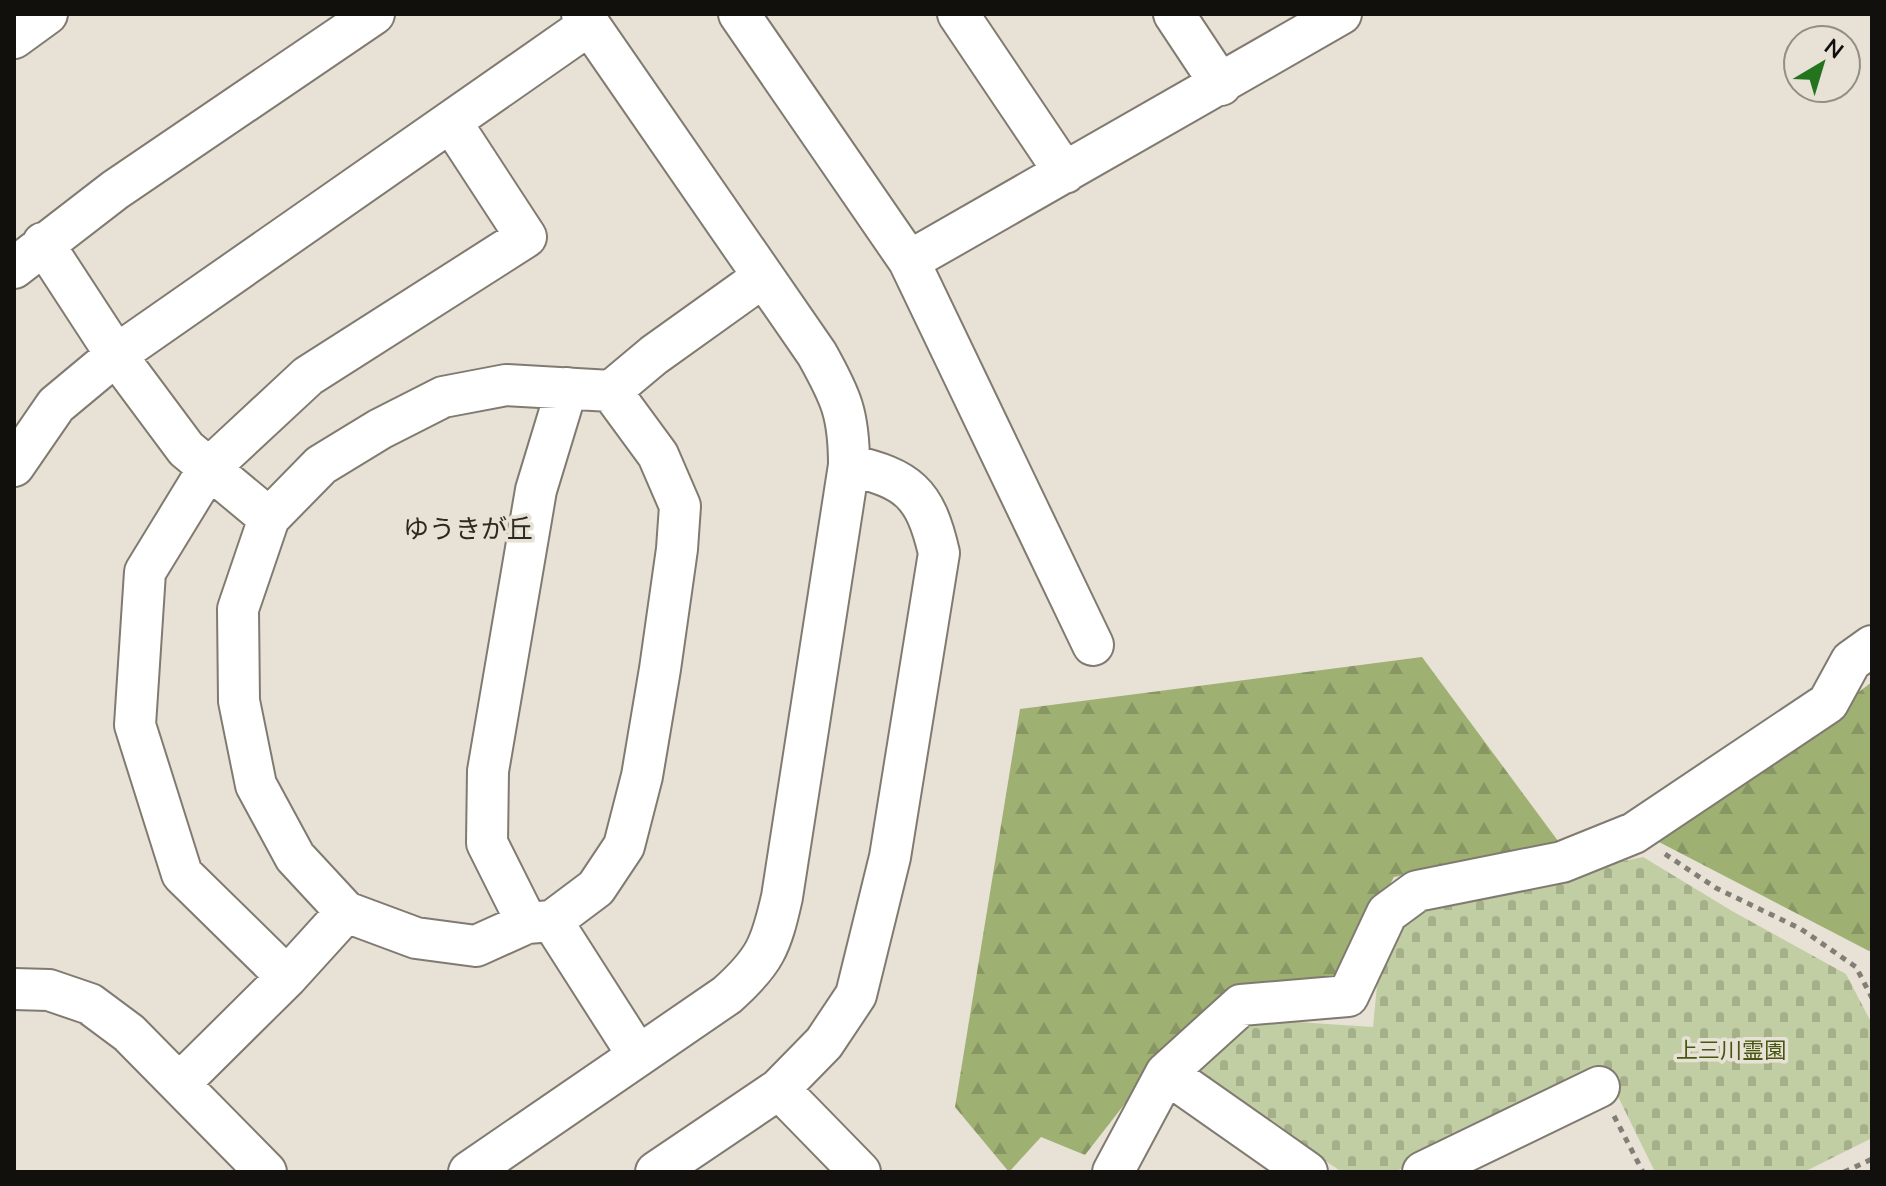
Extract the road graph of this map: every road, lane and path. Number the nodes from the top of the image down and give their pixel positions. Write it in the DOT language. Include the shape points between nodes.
graph roads {
  1 [pos="47,14"];
  2 [pos="374,14"];
  3 [pos="739,14"];
  4 [pos="958,14"];
  5 [pos="1174,14"];
  6 [pos="1341,14"];
  7 [pos="586,19"];
  8 [pos="14,38"];
  9 [pos="1221,85"];
  10 [pos="451,122"];
  11 [pos="1065,173"];
  12 [pos="28,256"];
  13 [pos="909,261"];
  14 [pos="763,277"];
  15 [pos="116,355"];
  16 [pos="567,388"];
  17 [pos="611,391"];
  18 [pos="849,465"];
  19 [pos="14,466"];
  20 [pos="208,469"];
  21 [pos="269,518"];
  22 [pos="1093,645"];
  23 [pos="1872,646"];
  24 [pos="1634,833"];
  25 [pos="346,912"];
  26 [pos="540,922"];
  27 [pos="287,977"];
  28 [pos="14,989"];
  29 [pos="1872,998"];
  30 [pos="637,1054"];
  31 [pos="1166,1073"];
  32 [pos="180,1083"];
  33 [pos="1599,1087"];
  34 [pos="779,1089"];
  35 [pos="1872,1159"];
  36 [pos="266,1172"];
  37 [pos="469,1172"];
  38 [pos="656,1172"];
  39 [pos="860,1172"];
  40 [pos="1113,1172"];
  41 [pos="1307,1172"];
  42 [pos="1423,1172"];
  43 [pos="1643,1172"];
  44 [pos="1844,1172"];
  1 -- 8 [label="street"];
  2 -- 12 [label="street" via="115,190"];
  3 -- 13 [label="street"];
  4 -- 11 [label="street"];
  5 -- 9 [label="street"];
  6 -- 9 [label="street"];
  7 -- 10 [label="street"];
  7 -- 14 [label="street"];
  9 -- 11 [label="street"];
  10 -- 15 [label="street"];
  10 -- 20 [label="street" via="526,237 308,376"];
  11 -- 13 [label="street"];
  12 -- 15 [label="street"];
  13 -- 22 [label="street"];
  14 -- 17 [label="street"];
  14 -- 18 [label="street" via="841,397 849,429"];
  15 -- 19 [label="street" via="56,405"];
  15 -- 20 [label="street" via="186,449"];
  16 -- 17 [label="street"];
  16 -- 21 [label="street" via="506,385 443,397 321,465"];
  16 -- 26 [label="street" via="536,490 488,771 487,843"];
  17 -- 26 [label="street" via="658,455 680,506 677,549 642,776 624,846 596,888"];
  18 -- 30 [label="street" via="774,933 766,954 727,995"];
  18 -- 34 [label="street" via="883,473 907,486 931,519 939,553 890,857 856,995 824,1043"];
  20 -- 21 [label="street"];
  20 -- 27 [label="street" via="145,572 135,725 182,874"];
  21 -- 25 [label="street" via="238,609 239,701 256,785 295,857"];
  23 -- 24 [label="street" via="1851,661 1828,703"];
  24 -- 29 [label="path" via="1716,888 1812,937 1856,967"];
  24 -- 31 [label="street" via="1562,862 1417,891 1387,913 1348,996 1241,1005"];
  25 -- 26 [label="street" via="416,938 476,946"];
  25 -- 27 [label="street"];
  26 -- 30 [label="street"];
  27 -- 32 [label="street"];
  28 -- 32 [label="street" via="49,990 90,1004"];
  30 -- 37 [label="street"];
  31 -- 40 [label="street"];
  31 -- 41 [label="street"];
  32 -- 36 [label="street"];
  33 -- 42 [label="street"];
  33 -- 43 [label="path"];
  34 -- 38 [label="street"];
  34 -- 39 [label="street"];
  35 -- 44 [label="path"];
}
